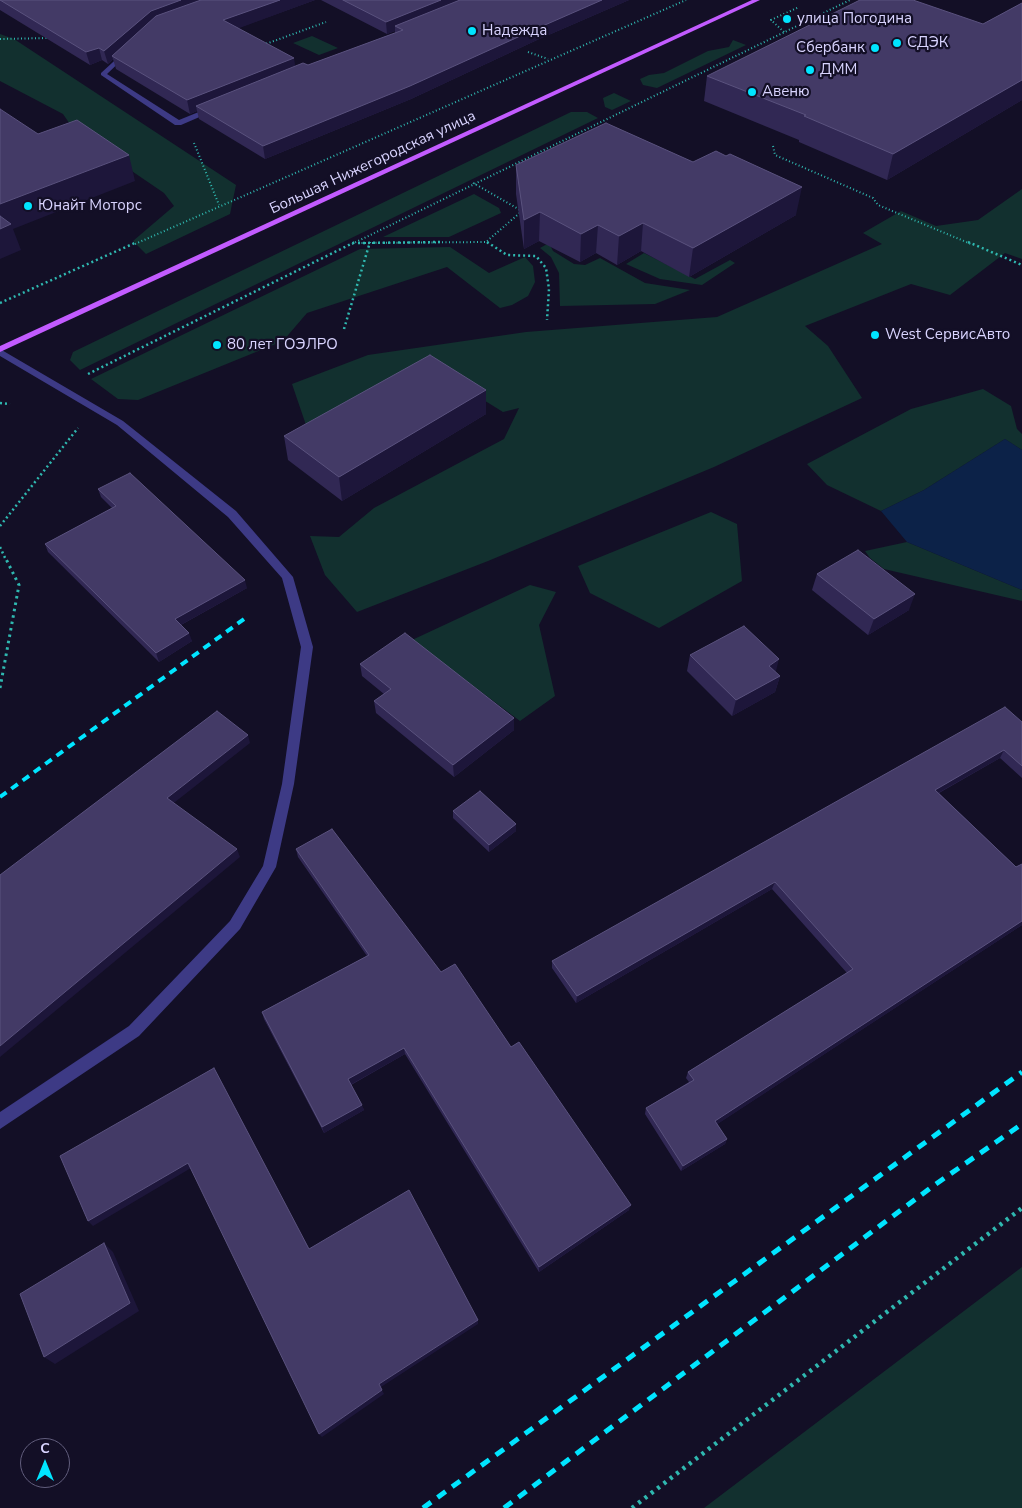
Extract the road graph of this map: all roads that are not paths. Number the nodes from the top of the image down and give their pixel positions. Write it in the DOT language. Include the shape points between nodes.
graph roads {
  1 [pos="757,0"];
  2 [pos="130,50"];
  3 [pos="223,105"];
  4 [pos="0,351"];
  5 [pos="0,1121"];
  1 -- 4 [label="main road, Большая Нижегородская улица"];
  2 -- 3 [label="street" via="103,74 178,123"];
  4 -- 5 [label="street" via="120,423 232,514 287,577 307,647 288,784 269,868 235,925 134,1031"];
}
